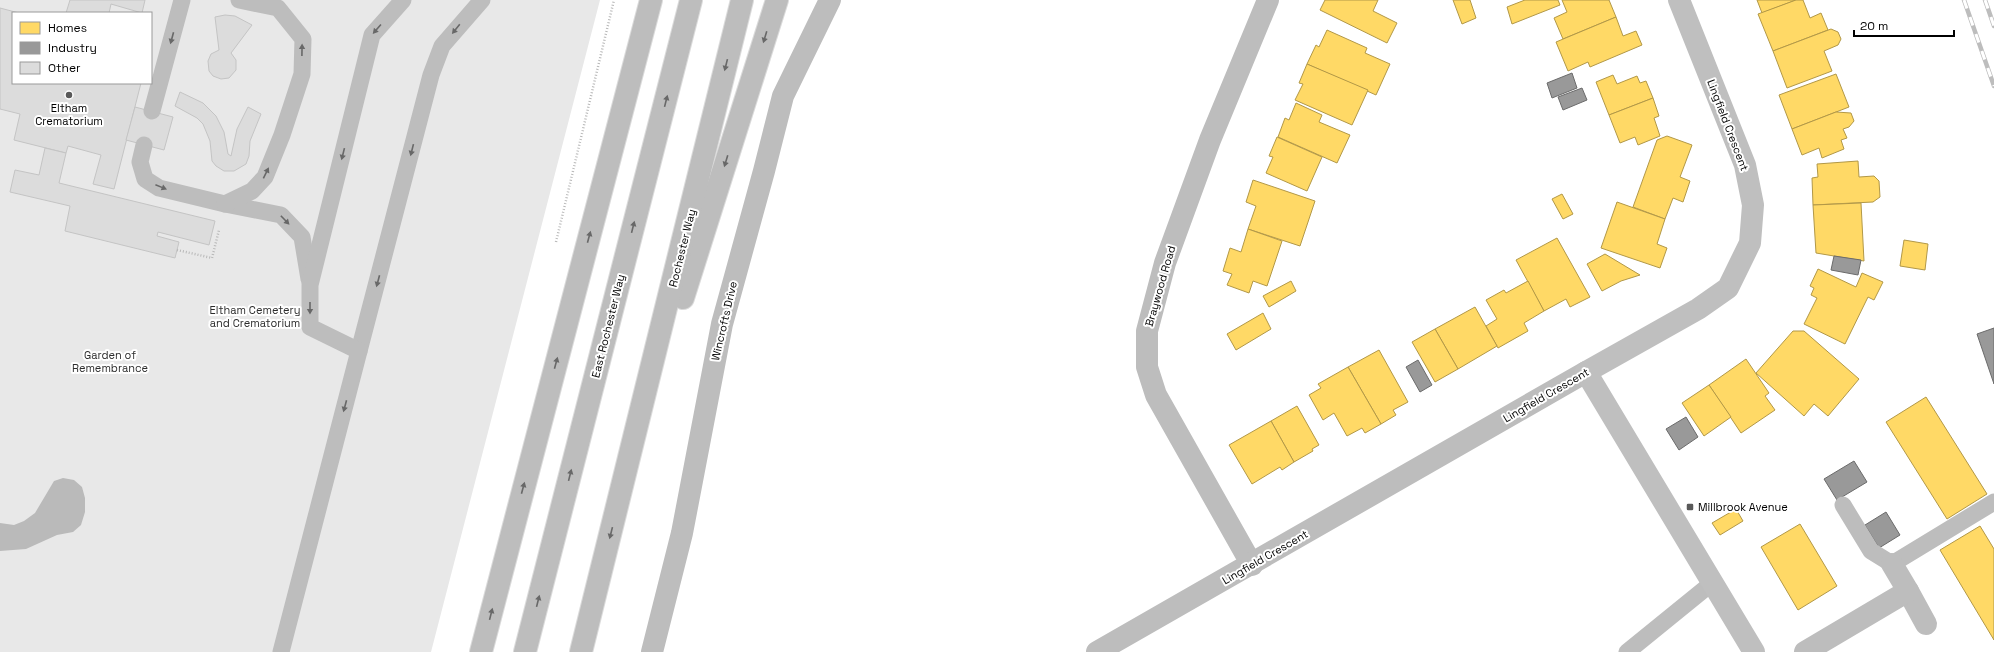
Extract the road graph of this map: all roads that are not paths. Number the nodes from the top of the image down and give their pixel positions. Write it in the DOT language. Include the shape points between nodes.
graph roads {
  1 [pos="182,0"];
  2 [pos="239,0"];
  3 [pos="403,0"];
  4 [pos="482,0"];
  5 [pos="651,0"];
  6 [pos="691,0"];
  7 [pos="742,0"];
  8 [pos="777,0"];
  9 [pos="830,0"];
  10 [pos="1268,0"];
  11 [pos="1680,0"];
  12 [pos="282,4"];
  13 [pos="152,112"];
  14 [pos="144,145"];
  15 [pos="225,204"];
  16 [pos="310,285"];
  17 [pos="360,351"];
  18 [pos="1586,372"];
  19 [pos="621,496"];
  20 [pos="1994,502"];
  21 [pos="1843,505"];
  22 [pos="1892,564"];
  23 [pos="1252,565"];
  24 [pos="1712,583"];
  25 [pos="1908,591"];
  26 [pos="1926,624"];
  27 [pos="281,652"];
  28 [pos="481,652"];
  29 [pos="525,652"];
  30 [pos="581,652"];
  31 [pos="652,652"];
  32 [pos="1097,652"];
  33 [pos="1627,652"];
  34 [pos="1754,652"];
  35 [pos="1805,652"];
  1 -- 13 [label="lane, one-way"];
  2 -- 12 [label="lane"];
  3 -- 16 [label="lane, one-way" via="372,35"];
  4 -- 17 [label="lane, one-way" via="442,46 432,75"];
  28 -- 5 [label="main road, one-way"];
  29 -- 6 [label="main road, East Rochester Way, one-way"];
  7 -- 19 [label="main road, Rochester Way, one-way"];
  8 -- 19 [label="main road, one-way"];
  9 -- 31 [label="main road, Wincrofts Drive" via="783,96 722,324 682,533"];
  10 -- 23 [label="main road, Braywood Road" via="1207,148 1165,263 1147,332 1146,366 1156,395"];
  11 -- 18 [label="street, Lingfield Crescent" via="1745,164 1753,205 1750,243 1728,288 1698,309"];
  15 -- 12 [label="lane, one-way" via="252,191 265,177 282,136 302,74 303,40"];
  14 -- 15 [label="lane, one-way" via="140,162 145,179 160,188"];
  15 -- 16 [label="lane, one-way" via="281,215 302,237"];
  16 -- 17 [label="lane, one-way" via="310,327"];
  17 -- 27 [label="lane, one-way"];
  18 -- 23 [label="main road, Lingfield Crescent"];
  18 -- 24 [label="street"];
  19 -- 30 [label="main road, one-way"];
  20 -- 22 [label="lane"];
  21 -- 22 [label="lane" via="1871,551"];
  22 -- 25 [label="main road"];
  23 -- 32 [label="main road, Lingfield Crescent"];
  24 -- 33 [label="lane"];
  24 -- 34 [label="street"];
  25 -- 26 [label="main road"];
  25 -- 35 [label="main road"];
}
